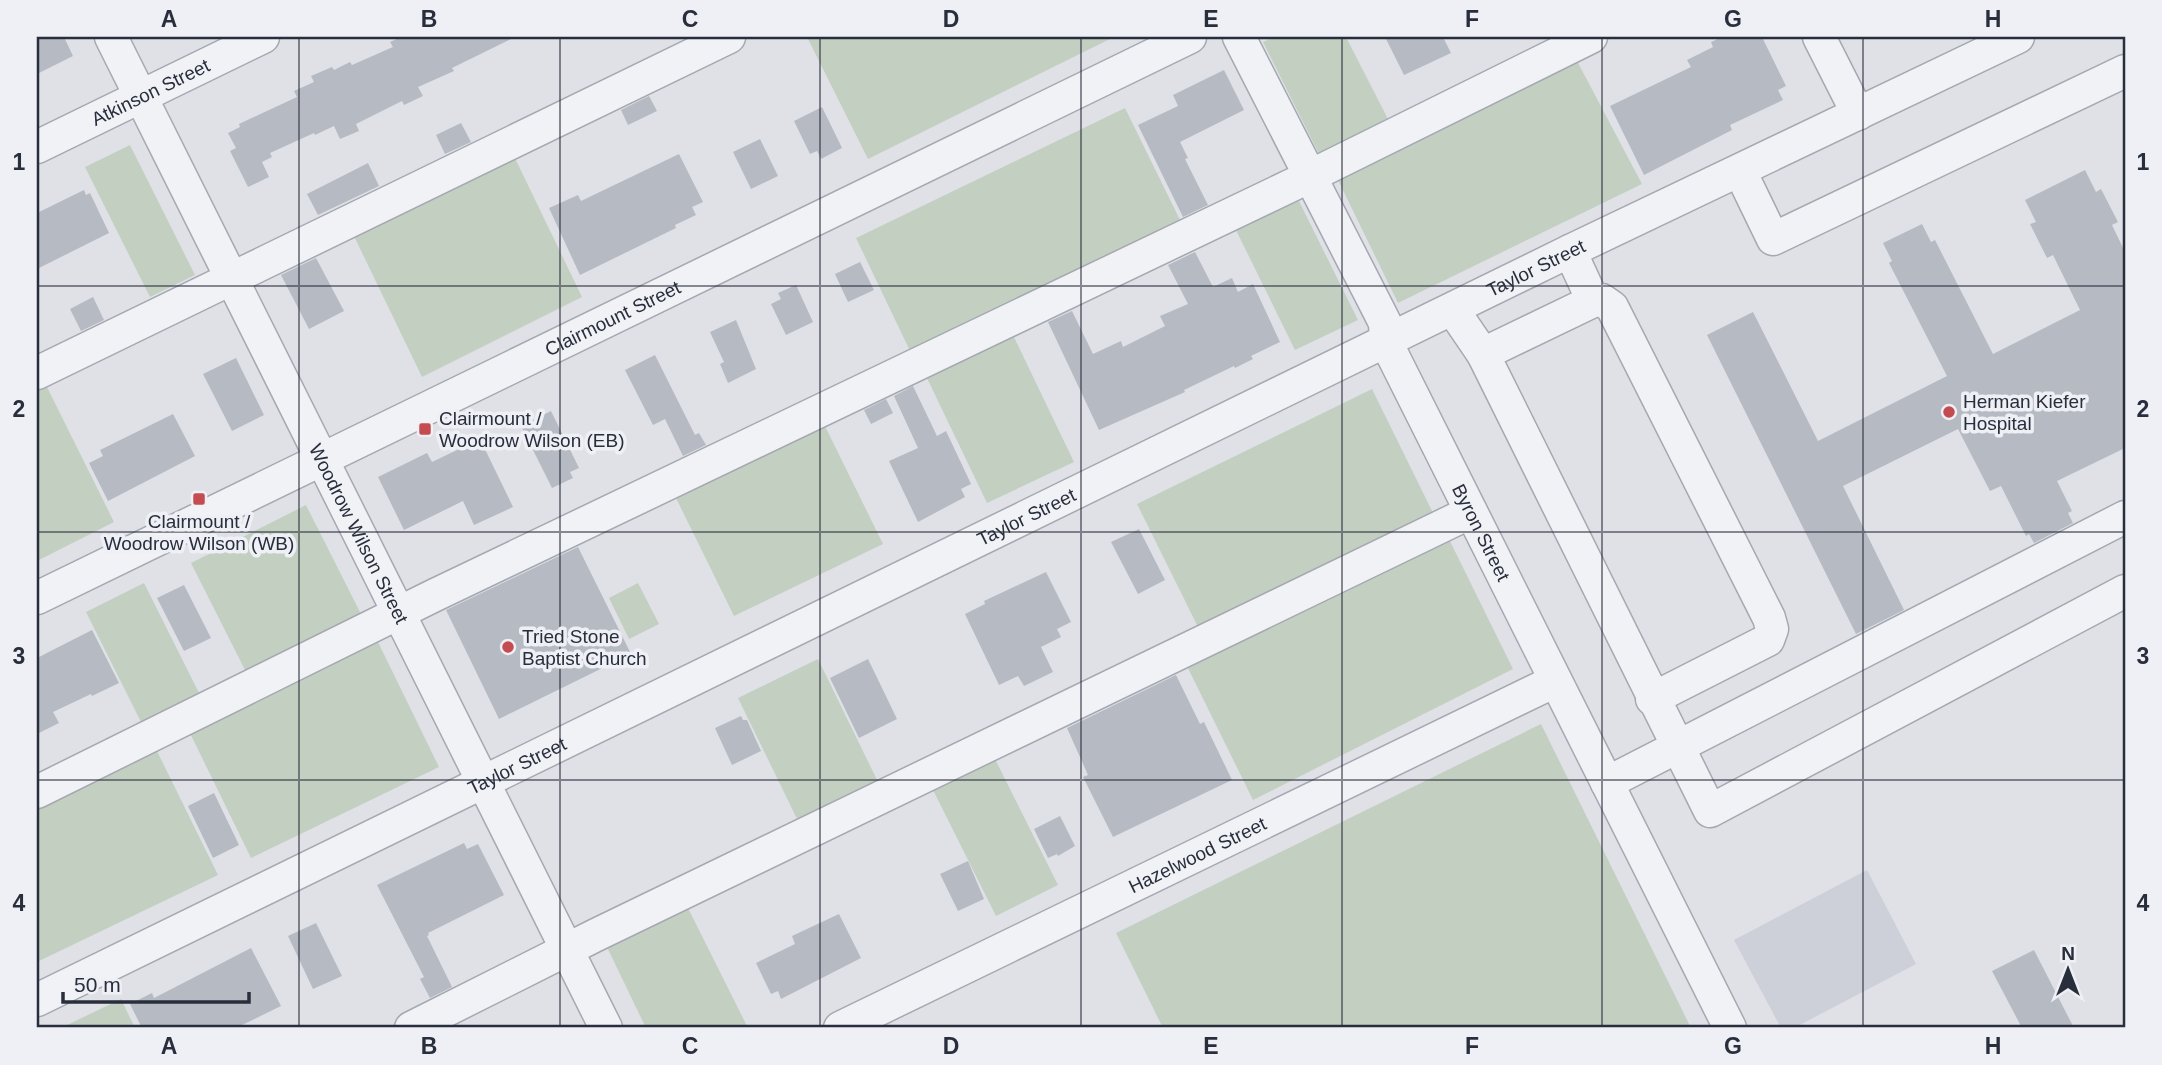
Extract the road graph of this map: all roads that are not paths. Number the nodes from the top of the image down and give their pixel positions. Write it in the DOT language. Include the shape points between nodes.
graph roads {
  1 [pos="111,37"];
  2 [pos="263,37"];
  3 [pos="729,37"];
  4 [pos="1190,37"];
  5 [pos="1239,37"];
  6 [pos="1591,37"];
  7 [pos="1819,37"];
  8 [pos="2018,37"];
  9 [pos="2125,71"];
  10 [pos="141,96"];
  11 [pos="1858,114"];
  12 [pos="37,147"];
  13 [pos="1740,171"];
  14 [pos="1309,176"];
  15 [pos="1570,251"];
  16 [pos="231,278"];
  17 [pos="1593,301"];
  18 [pos="1453,310"];
  19 [pos="1386,342"];
  20 [pos="1483,354"];
  21 [pos="37,373"];
  22 [pos="322,459"];
  23 [pos="1471,512"];
  24 [pos="2125,517"];
  25 [pos="2125,591"];
  26 [pos="37,598"];
  27 [pos="399,614"];
  28 [pos="1555,681"];
  29 [pos="1652,699"];
  30 [pos="1676,747"];
  31 [pos="484,783"];
  32 [pos="1607,783"];
  33 [pos="37,792"];
  34 [pos="569,950"];
  35 [pos="37,1000"];
  36 [pos="411,1028"];
  37 [pos="606,1028"];
  38 [pos="840,1028"];
  39 [pos="1730,1028"];
  1 -- 10 [label="street, Woodrow Wilson Street"];
  2 -- 10 [label="street, Atkinson Street"];
  3 -- 16 [label="street"];
  4 -- 22 [label="street, Clairmount Street"];
  5 -- 14 [label="street, Byron Street"];
  6 -- 14 [label="street"];
  7 -- 11 [label="street"];
  8 -- 11 [label="street, Taylor Street"];
  9 -- 13 [label="street" via="1773,239"];
  10 -- 12 [label="street, Atkinson Street"];
  10 -- 16 [label="street, Woodrow Wilson Street"];
  11 -- 13 [label="street, Taylor Street"];
  13 -- 15 [label="street, Taylor Street"];
  14 -- 19 [label="street, Byron Street" via="1385,323"];
  14 -- 27 [label="street"];
  15 -- 17 [label="street"];
  15 -- 18 [label="street, Taylor Street"];
  16 -- 21 [label="street"];
  16 -- 22 [label="street, Woodrow Wilson Street"];
  17 -- 20 [label="street"];
  17 -- 29 [label="street" via="1602,300 1612,307 1772,629 1768,640"];
  18 -- 19 [label="street, Taylor Street"];
  18 -- 20 [label="street"];
  19 -- 23 [label="street, Byron Street"];
  19 -- 31 [label="street, Taylor Street"];
  20 -- 29 [label="street"];
  22 -- 26 [label="street, Clairmount Street"];
  22 -- 27 [label="street, Woodrow Wilson Street"];
  23 -- 28 [label="street, Byron Street"];
  23 -- 34 [label="street"];
  24 -- 30 [label="street"];
  25 -- 30 [label="street" via="1710,811"];
  27 -- 31 [label="street, Woodrow Wilson Street"];
  27 -- 33 [label="street"];
  28 -- 32 [label="street, Byron Street"];
  28 -- 38 [label="street, Hazelwood Street"];
  29 -- 30 [label="street"];
  30 -- 32 [label="street"];
  31 -- 34 [label="street, Woodrow Wilson Street"];
  31 -- 35 [label="street, Taylor Street"];
  32 -- 39 [label="street, Byron Street"];
  34 -- 36 [label="street"];
  34 -- 37 [label="street, Woodrow Wilson Street"];
}
